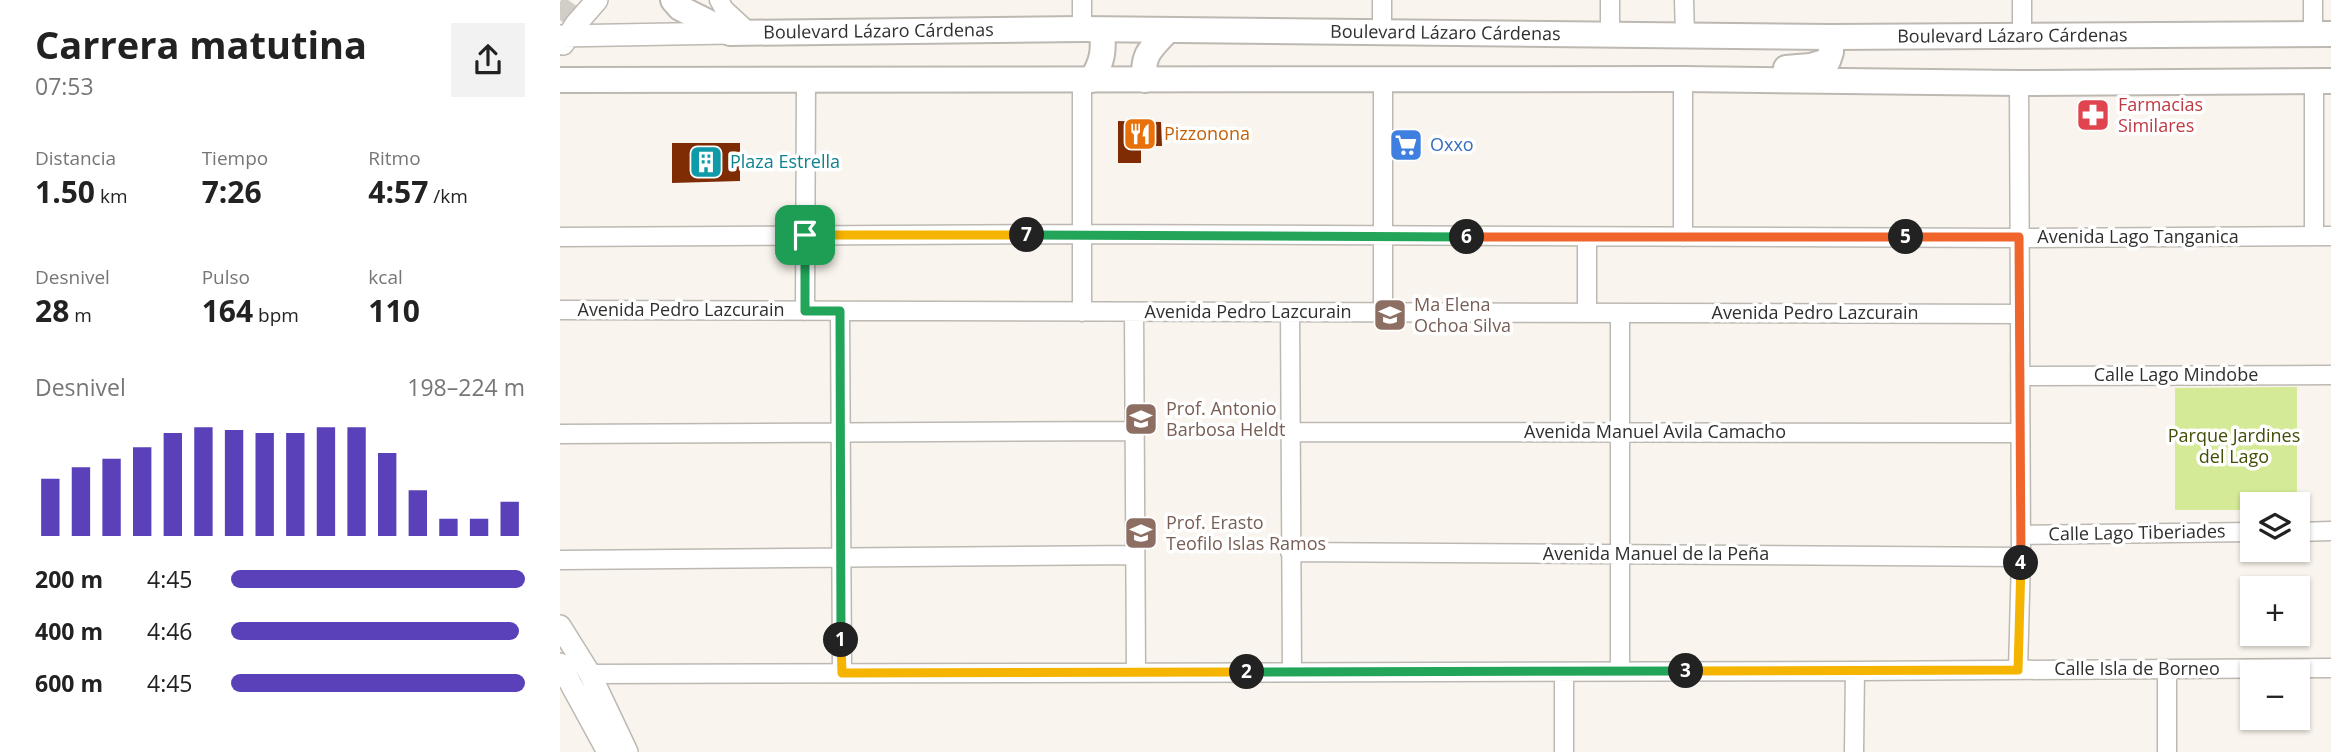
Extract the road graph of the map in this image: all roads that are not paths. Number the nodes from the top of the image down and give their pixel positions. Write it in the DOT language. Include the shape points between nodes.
graph roads {
  1 [pos="597,0"];
  2 [pos="673,0"];
  3 [pos="719,0"];
  4 [pos="1082,0"];
  5 [pos="1382,0"];
  6 [pos="1610,0"];
  7 [pos="1684,0"];
  8 [pos="2022,0"];
  9 [pos="2313,0"];
  10 [pos="1092,29"];
  11 [pos="1168,30"];
  12 [pos="1382,31"];
  13 [pos="740,33"];
  14 [pos="1610,33"];
  15 [pos="1685,34"];
  16 [pos="2322,34"];
  17 [pos="2022,36"];
  18 [pos="1831,37"];
  19 [pos="562,40"];
  20 [pos="560,79"];
  21 [pos="806,79"];
  22 [pos="1383,79"];
  23 [pos="1683,79"];
  24 [pos="1717,79"];
  25 [pos="1087,80"];
  26 [pos="1145,80"];
  27 [pos="2323,81"];
  28 [pos="2019,83"];
  29 [pos="1082,234"];
  30 [pos="805,235"];
  31 [pos="2323,236"];
  32 [pos="560,237"];
  33 [pos="1382,237"];
  34 [pos="1587,237"];
  35 [pos="1684,237"];
  36 [pos="2019,237"];
  37 [pos="560,310"];
  38 [pos="805,311"];
  39 [pos="840,311"];
  40 [pos="1082,312"];
  41 [pos="1134,312"];
  42 [pos="1383,312"];
  43 [pos="1290,313"];
  44 [pos="1587,313"];
  45 [pos="1620,313"];
  46 [pos="2020,313"];
  47 [pos="2331,374"];
  48 [pos="2020,376"];
  49 [pos="1135,431"];
  50 [pos="840,432"];
  51 [pos="1290,432"];
  52 [pos="1622,432"];
  53 [pos="560,433"];
  54 [pos="2020,433"];
  55 [pos="2331,531"];
  56 [pos="2240,532"];
  57 [pos="2310,532"];
  58 [pos="2021,535"];
  59 [pos="1290,552"];
  60 [pos="1619,553"];
  61 [pos="1135,555"];
  62 [pos="2021,556"];
  63 [pos="841,558"];
  64 [pos="560,560"];
  65 [pos="560,626"];
  66 [pos="560,664"];
  67 [pos="2167,668"];
  68 [pos="2331,668"];
  69 [pos="2018,670"];
  70 [pos="1620,671"];
  71 [pos="1855,671"];
  72 [pos="1136,672"];
  73 [pos="1292,672"];
  74 [pos="1564,672"];
  75 [pos="842,673"];
  76 [pos="590,674"];
  77 [pos="608,752"];
  78 [pos="627,752"];
  79 [pos="1564,752"];
  80 [pos="1853,752"];
  81 [pos="2167,752"];
  1 -- 19 [label="main road"];
  2 -- 13 [label="highway" via="680,8"];
  3 -- 13 [label="street"];
  4 -- 10 [label="street"];
  5 -- 12 [label="street"];
  6 -- 14 [label="street"];
  7 -- 15 [label="street"];
  8 -- 17 [label="street"];
  9 -- 16 [label="street"];
  10 -- 11 [label="highway, Boulevard Lázaro Cárdenas"];
  10 -- 13 [label="highway, Boulevard Lázaro Cárdenas"];
  10 -- 25 [label="highway" via="1103,57"];
  11 -- 12 [label="highway, Boulevard Lázaro Cárdenas"];
  11 -- 26 [label="highway" via="1145,58"];
  12 -- 14 [label="highway, Boulevard Lázaro Cárdenas"];
  13 -- 19 [label="main road, Boulevard Lázaro Cárdenas"];
  14 -- 15 [label="highway, Boulevard Lázaro Cárdenas"];
  15 -- 18 [label="highway, Boulevard Lázaro Cárdenas"];
  16 -- 17 [label="highway, Boulevard Lázaro Cárdenas"];
  17 -- 18 [label="highway, Boulevard Lázaro Cárdenas"];
  18 -- 24 [label="highway" via="1830,57 1824,62 1737,72"];
  20 -- 21 [label="highway"];
  21 -- 25 [label="highway"];
  21 -- 30 [label="street"];
  22 -- 23 [label="highway"];
  22 -- 26 [label="highway"];
  22 -- 33 [label="street"];
  23 -- 24 [label="highway"];
  23 -- 35 [label="street"];
  24 -- 28 [label="highway"];
  25 -- 26 [label="highway"];
  25 -- 29 [label="street"];
  27 -- 28 [label="highway"];
  27 -- 31 [label="street"];
  28 -- 36 [label="street"];
  29 -- 30 [label="street, Avenida Lago Tanganica"];
  29 -- 33 [label="street, Avenida Lago Tanganica"];
  29 -- 40 [label="street"];
  30 -- 32 [label="street, Avenida Lago Tanganica"];
  30 -- 38 [label="street"];
  31 -- 36 [label="street, Avenida Lago Tanganica"];
  33 -- 34 [label="street, Avenida Lago Tanganica"];
  33 -- 42 [label="street"];
  34 -- 35 [label="street, Avenida Lago Tanganica"];
  34 -- 44 [label="street"];
  35 -- 36 [label="street, Avenida Lago Tanganica"];
  36 -- 46 [label="street"];
  37 -- 38 [label="street, Avenida Pedro Lazcurain"];
  38 -- 39 [label="street, Avenida Pedro Lazcurain"];
  39 -- 40 [label="street, Avenida Pedro Lazcurain"];
  39 -- 50 [label="street"];
  40 -- 41 [label="street, Avenida Pedro Lazcurain"];
  41 -- 43 [label="street, Avenida Pedro Lazcurain"];
  41 -- 49 [label="street"];
  42 -- 43 [label="street, Avenida Pedro Lazcurain"];
  42 -- 44 [label="street, Avenida Pedro Lazcurain"];
  43 -- 51 [label="street"];
  44 -- 45 [label="street, Avenida Pedro Lazcurain"];
  45 -- 46 [label="street, Avenida Pedro Lazcurain"];
  45 -- 52 [label="street"];
  46 -- 48 [label="street"];
  47 -- 48 [label="street, Calle Lago Mindobe"];
  48 -- 54 [label="street"];
  49 -- 50 [label="street"];
  49 -- 61 [label="street"];
  50 -- 53 [label="street"];
  50 -- 63 [label="street"];
  51 -- 52 [label="street, Avenida Manuel Avila Camacho"];
  51 -- 59 [label="street"];
  52 -- 54 [label="street, Avenida Manuel Avila Camacho"];
  52 -- 60 [label="street"];
  54 -- 58 [label="street"];
  55 -- 57 [label="street"];
  56 -- 58 [label="street, Calle Lago Tiberiades"];
  58 -- 62 [label="street"];
  59 -- 60 [label="street, Avenida Manuel de la Peña"];
  59 -- 73 [label="street"];
  60 -- 62 [label="street, Avenida Manuel de la Peña"];
  60 -- 70 [label="street"];
  61 -- 63 [label="street"];
  61 -- 72 [label="street"];
  62 -- 69 [label="street"];
  63 -- 64 [label="street"];
  63 -- 75 [label="street"];
  65 -- 76 [label="main road"];
  66 -- 77 [label="main road"];
  67 -- 68 [label="street, Calle Isla de Borneo"];
  67 -- 69 [label="street, Calle Isla de Borneo"];
  67 -- 81 [label="street"];
  69 -- 71 [label="street, Calle Isla de Borneo"];
  70 -- 71 [label="street, Calle Isla de Borneo"];
  70 -- 74 [label="street, Calle Isla de Borneo"];
  71 -- 80 [label="street"];
  72 -- 73 [label="street, Calle Isla de Borneo"];
  72 -- 75 [label="street, Calle Isla de Borneo"];
  73 -- 74 [label="street, Calle Isla de Borneo"];
  74 -- 79 [label="street"];
  75 -- 76 [label="street, Calle Isla de Borneo"];
  76 -- 78 [label="main road"];
}
